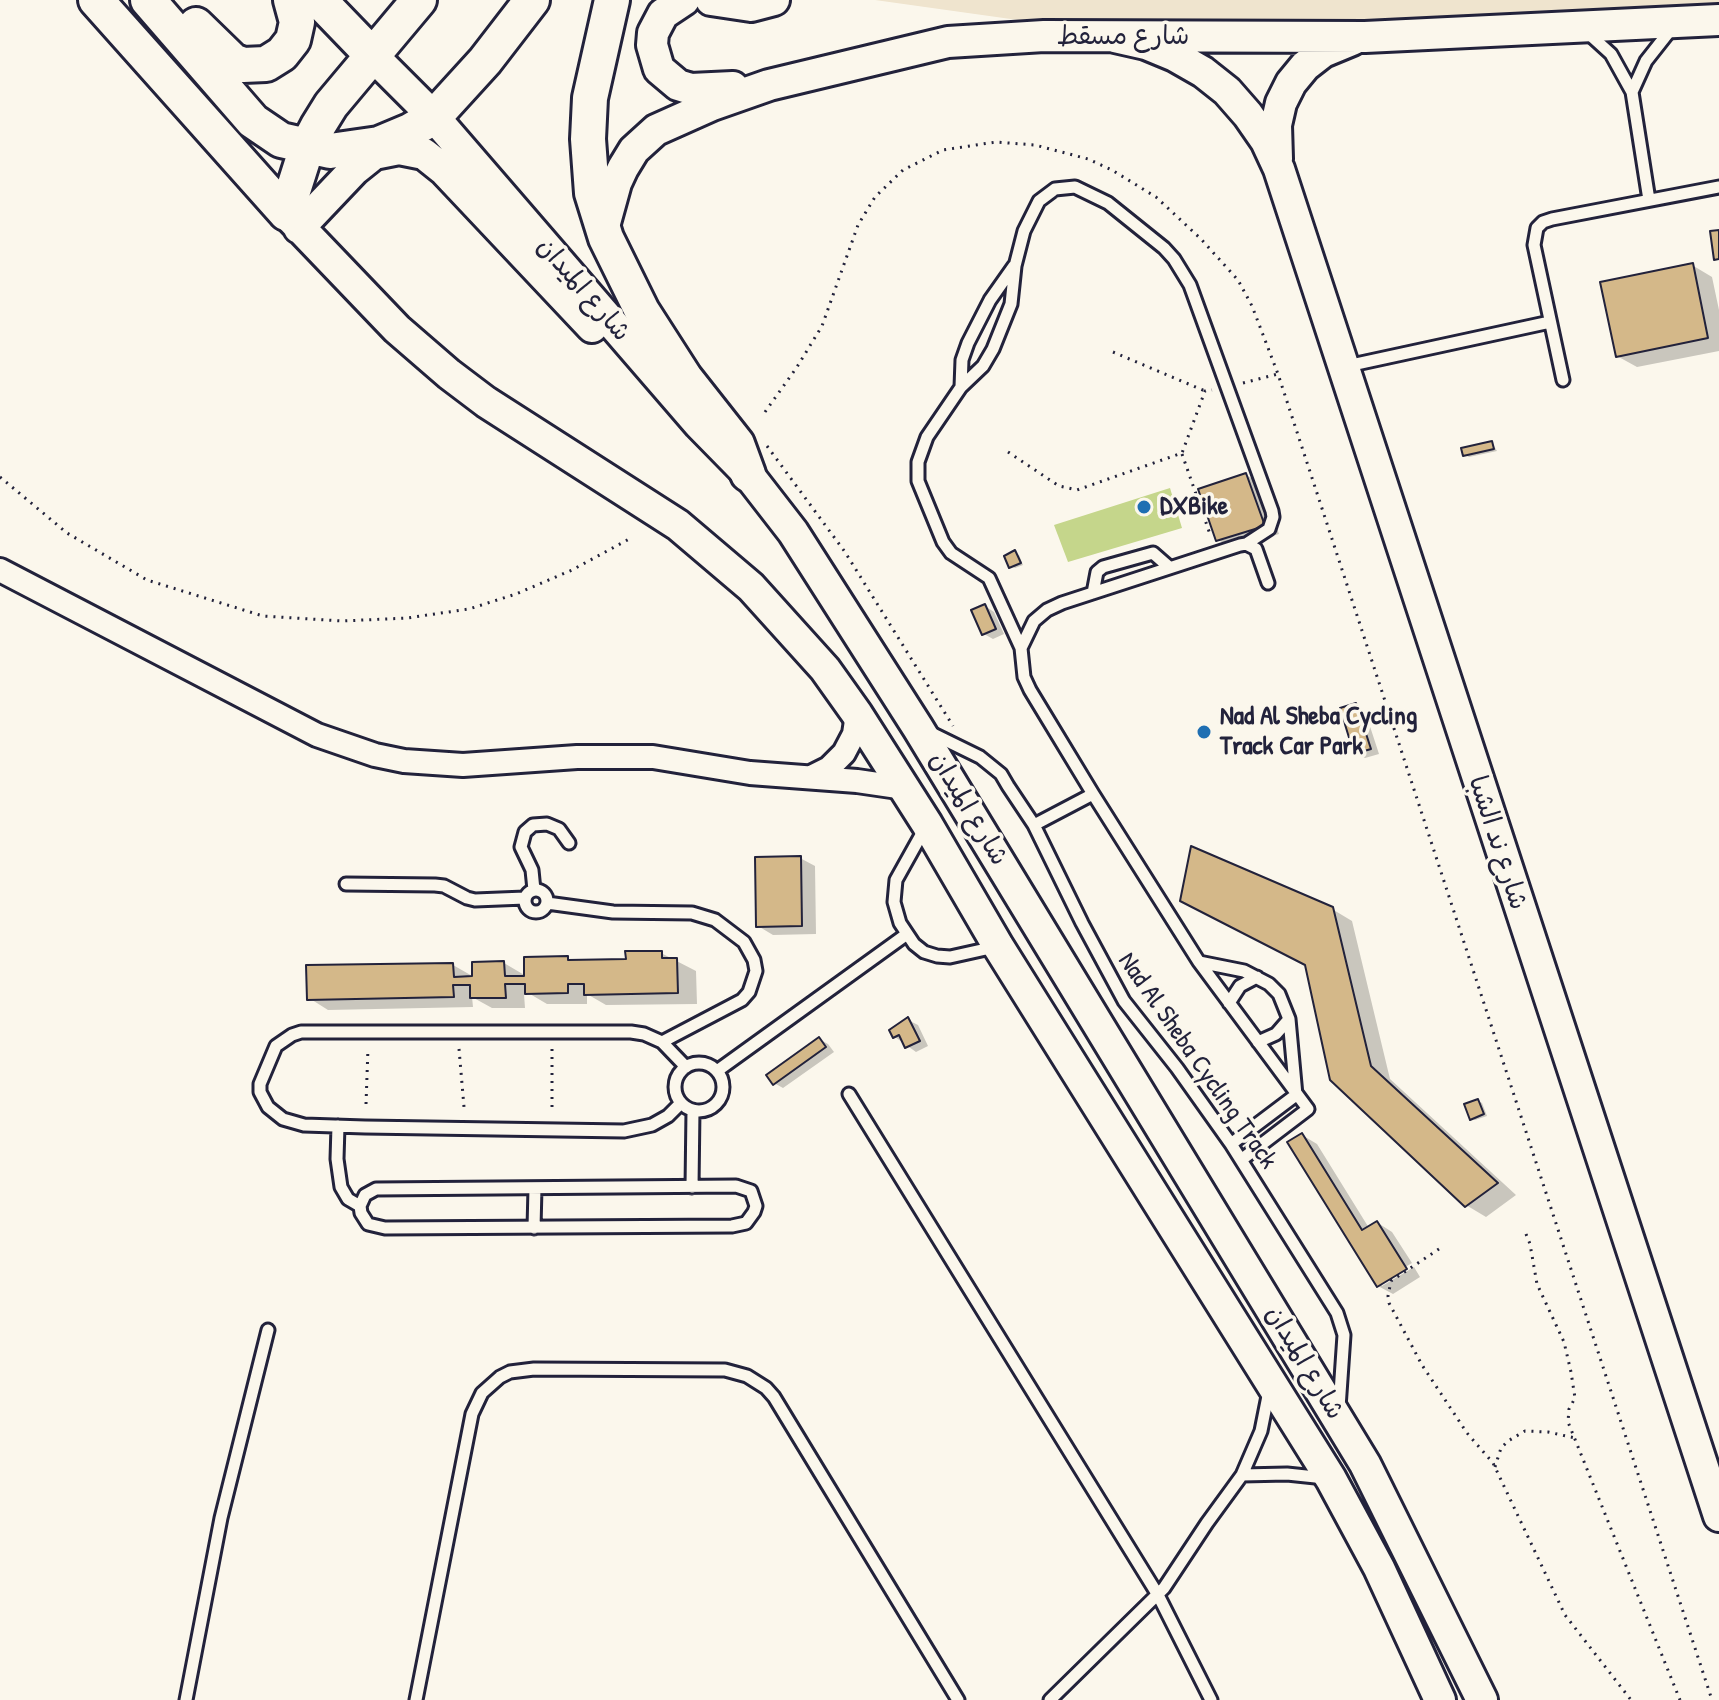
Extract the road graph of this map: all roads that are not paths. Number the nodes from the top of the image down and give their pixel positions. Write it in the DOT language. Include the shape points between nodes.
graph roads {
  1 [pos="96,0"];
  2 [pos="148,0"];
  3 [pos="165,0"];
  4 [pos="291,0"];
  5 [pos="319,0"];
  6 [pos="419,0"];
  7 [pos="532,0"];
  8 [pos="612,0"];
  9 [pos="684,0"];
  10 [pos="711,0"];
  11 [pos="774,0"];
  12 [pos="1719,20"];
  13 [pos="1678,23"];
  14 [pos="1578,28"];
  15 [pos="1115,37"];
  16 [pos="1365,37"];
  17 [pos="372,55"];
  18 [pos="769,85"];
  19 [pos="1632,92"];
  20 [pos="434,117"];
  21 [pos="307,147"];
  22 [pos="1279,169"];
  23 [pos="1719,187"];
  24 [pos="1649,200"];
  25 [pos="293,220"];
  26 [pos="603,230"];
  27 [pos="1015,266"];
  28 [pos="1550,322"];
  29 [pos="1342,367"];
  30 [pos="1563,380"];
  31 [pos="961,387"];
  32 [pos="699,424"];
  33 [pos="748,474"];
  34 [pos="1246,544"];
  35 [pos="1169,567"];
  36 [pos="0,570"];
  37 [pos="1268,583"];
  38 [pos="1093,593"];
  39 [pos="1021,648"];
  40 [pos="857,714"];
  41 [pos="918,728"];
  42 [pos="810,778"];
  43 [pos="905,788"];
  44 [pos="1093,794"];
  45 [pos="927,824"];
  46 [pos="1034,825"];
  47 [pos="569,843"];
  48 [pos="346,884"];
  49 [pos="530,894"];
  50 [pos="547,903"];
  51 [pos="907,934"];
  52 [pos="998,946"];
  53 [pos="1199,962"];
  54 [pos="1257,977"];
  55 [pos="1229,1003"];
  56 [pos="1289,1019"];
  57 [pos="662,1042"];
  58 [pos="1258,1042"];
  59 [pos="686,1067"];
  60 [pos="717,1071"];
  61 [pos="849,1094"];
  62 [pos="1296,1095"];
  63 [pos="681,1103"];
  64 [pos="693,1110"];
  65 [pos="338,1126"];
  66 [pos="1231,1144"];
  67 [pos="1241,1160"];
  68 [pos="692,1187"];
  69 [pos="535,1188"];
  70 [pos="360,1206"];
  71 [pos="534,1228"];
  72 [pos="268,1330"];
  73 [pos="1271,1382"];
  74 [pos="1338,1421"];
  75 [pos="1242,1475"];
  76 [pos="1331,1479"];
  77 [pos="1719,1516"];
  78 [pos="1158,1595"];
  79 [pos="186,1700"];
  80 [pos="416,1700"];
  81 [pos="958,1700"];
  82 [pos="1050,1700"];
  83 [pos="1211,1700"];
  84 [pos="1440,1700"];
  85 [pos="1482,1700"];
  1 -- 25 [label="main road, شارع الميدان"];
  2 -- 21 [label="main road" via="253,121 281,140"];
  3 -- 4 [label="main road" via="187,14 233,61 254,65 274,60 293,40 297,13"];
  5 -- 17 [label="main road"];
  6 -- 17 [label="main road"];
  7 -- 20 [label="main road"];
  8 -- 26 [label="main road" via="589,117 592,193"];
  9 -- 18 [label="street" via="663,14 653,33 654,58 668,79 704,90"];
  10 -- 11 [label="street" via="751,6"];
  12 -- 13 [label="street, شارع مسقط"];
  13 -- 14 [label="street, شارع مسقط"];
  13 -- 19 [label="lane" via="1646,61"];
  14 -- 16 [label="street, شارع مسقط"];
  14 -- 19 [label="lane" via="1611,54"];
  15 -- 16 [label="street, شارع مسقط"];
  15 -- 18 [label="street, شارع مسقط" via="948,42"];
  15 -- 22 [label="street, شارع ند الشبا" via="1175,56 1227,91 1266,141"];
  16 -- 22 [label="street, شارع ند الشبا" via="1323,52 1291,83 1276,125"];
  17 -- 20 [label="street, شارع الميدان"];
  17 -- 21 [label="main road" via="331,105"];
  18 -- 26 [label="street, شارع مسقط" via="689,115 644,139 616,183"];
  19 -- 24 [label="lane"];
  20 -- 21 [label="main road" via="379,144 330,151"];
  20 -- 32 [label="street, شارع الميدان"];
  21 -- 25 [label="main road"];
  22 -- 29 [label="street, شارع ند الشبا"];
  23 -- 24 [label="lane"];
  24 -- 28 [label="lane" via="1552,219 1537,228 1534,245"];
  25 -- 32 [label="street" via="374,154 399,149 424,154 683,418"];
  25 -- 40 [label="street, شارع الميدان" via="397,329 449,374 641,499 751,587 825,669"];
  26 -- 33 [label="main road" via="652,329 737,444"];
  27 -- 31 [label="lane" via="968,343"];
  27 -- 31 [label="lane" via="1011,304 998,340 983,366"];
  27 -- 34 [label="lane" via="1039,201 1065,186 1092,194 1164,248 1196,299 1273,517 1269,529"];
  28 -- 29 [label="lane"];
  28 -- 30 [label="lane"];
  29 -- 77 [label="street, شارع ند الشبا"];
  31 -- 39 [label="lane" via="922,445 918,481 943,542 989,578"];
  32 -- 33 [label="street, شارع الميدان"];
  33 -- 41 [label="street, شارع الميدان" via="793,532"];
  34 -- 35 [label="lane"];
  34 -- 37 [label="lane" via="1259,554"];
  35 -- 38 [label="lane"];
  35 -- 38 [label="lane" via="1153,553 1103,567"];
  36 -- 42 [label="street" via="317,735 375,755 463,765 640,757"];
  38 -- 39 [label="lane" via="1047,610 1034,621"];
  39 -- 44 [label="lane" via="1030,690"];
  40 -- 42 [label="street" via="844,753"];
  40 -- 43 [label="street, شارع الميدان"];
  41 -- 46 [label="lane, Nad Al Sheba Cycling Track" via="968,750 1001,774"];
  41 -- 74 [label="street, شارع الميدان"];
  42 -- 43 [label="street"];
  43 -- 45 [label="street, شارع الميدان"];
  44 -- 46 [label="lane"];
  44 -- 53 [label="lane"];
  45 -- 51 [label="lane" via="893,891"];
  45 -- 52 [label="street, شارع الميدان"];
  46 -- 66 [label="lane, Nad Al Sheba Cycling Track" via="1124,1001"];
  47 -- 49 [label="lane" via="559,829 547,824 525,832 521,847 532,870"];
  48 -- 49 [label="lane" via="444,886 475,900"];
  49 -- 50 [label="lane" via="545,895"];
  49 -- 50 [label="lane" via="527,906 534,911"];
  50 -- 57 [label="lane" via="613,912 692,913 715,920 744,942 756,971 749,992"];
  51 -- 52 [label="lane" via="924,952 937,956"];
  51 -- 60 [label="lane"];
  52 -- 73 [label="street, شارع الميدان"];
  53 -- 54 [label="lane"];
  53 -- 55 [label="lane"];
  54 -- 55 [label="lane" via="1240,986"];
  54 -- 56 [label="lane" via="1279,994"];
  55 -- 58 [label="lane"];
  56 -- 58 [label="lane" via="1276,1034"];
  56 -- 62 [label="lane"];
  57 -- 59 [label="lane"];
  57 -- 65 [label="lane" via="631,1032 292,1035 276,1046 262,1075 263,1100 293,1123"];
  58 -- 62 [label="lane"];
  59 -- 60 [label="lane" via="702,1063"];
  59 -- 63 [label="lane" via="674,1088"];
  60 -- 64 [label="lane" via="723,1086 718,1102 704,1111"];
  61 -- 78 [label="lane"];
  62 -- 66 [label="lane"];
  62 -- 67 [label="lane" via="1308,1109"];
  63 -- 64 [label="lane"];
  63 -- 65 [label="lane" via="660,1121 624,1131"];
  64 -- 68 [label="lane"];
  65 -- 70 [label="lane" via="341,1187"];
  66 -- 67 [label="lane, Nad Al Sheba Cycling Track"];
  67 -- 74 [label="lane, Nad Al Sheba Cycling Track" via="1341,1324"];
  68 -- 69 [label="lane"];
  68 -- 71 [label="lane" via="746,1188 756,1200 754,1212 746,1223 732,1226"];
  69 -- 70 [label="lane" via="376,1189"];
  69 -- 71 [label="lane"];
  70 -- 71 [label="lane" via="364,1219 380,1228"];
  72 -- 79 [label="lane" via="221,1518"];
  73 -- 75 [label="lane" via="1261,1431"];
  73 -- 76 [label="street, شارع الميدان"];
  74 -- 85 [label="street, شارع الميدان" via="1394,1518"];
  75 -- 76 [label="lane"];
  75 -- 78 [label="lane"];
  76 -- 84 [label="street, شارع الميدان"];
  78 -- 82 [label="lane"];
  78 -- 83 [label="lane"];
  80 -- 81 [label="lane" via="472,1414 482,1393 500,1377 534,1369 725,1370 766,1388"];
}
